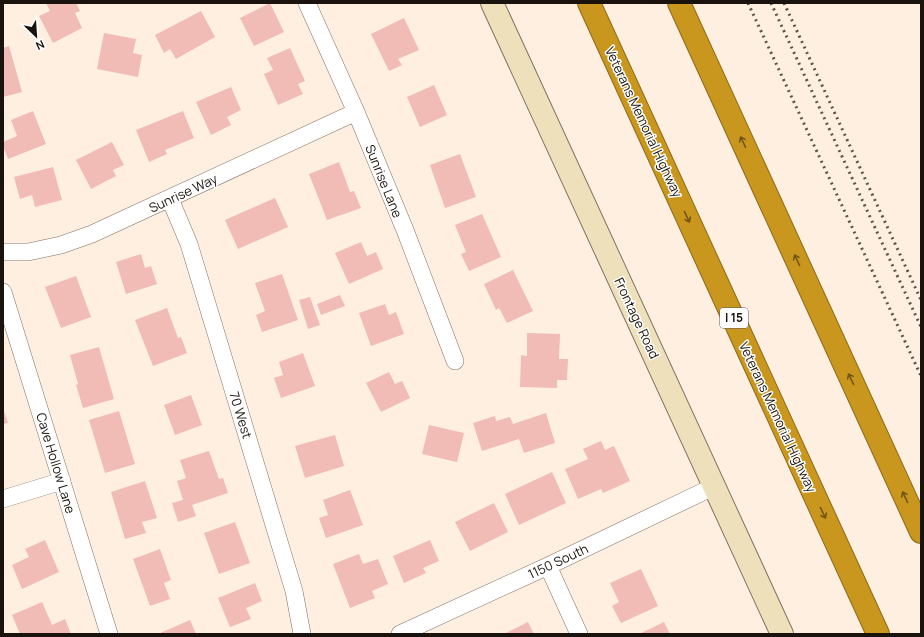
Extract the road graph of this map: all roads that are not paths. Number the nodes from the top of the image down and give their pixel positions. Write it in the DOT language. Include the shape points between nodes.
graph roads {
  1 [pos="307,3"];
  2 [pos="492,3"];
  3 [pos="589,3"];
  4 [pos="679,3"];
  5 [pos="356,112"];
  6 [pos="170,199"];
  7 [pos="3,252"];
  8 [pos="3,292"];
  9 [pos="455,361"];
  10 [pos="62,481"];
  11 [pos="714,486"];
  12 [pos="3,499"];
  13 [pos="921,532"];
  14 [pos="548,566"];
  15 [pos="108,634"];
  16 [pos="302,634"];
  17 [pos="400,634"];
  18 [pos="579,634"];
  19 [pos="782,634"];
  20 [pos="878,634"];
  1 -- 5 [label="street, Sunrise Lane"];
  2 -- 11 [label="street, Frontage Road"];
  3 -- 20 [label="highway, Veterans Memorial Highway / I 15, one-way"];
  13 -- 4 [label="highway, one-way"];
  5 -- 6 [label="street, Sunrise Way"];
  5 -- 9 [label="street, Sunrise Lane"];
  6 -- 7 [label="street, Sunrise Way" via="62,246 28,252"];
  6 -- 16 [label="street, 70 West" via="189,244 294,591"];
  8 -- 10 [label="street, Cave Hollow Lane"];
  10 -- 12 [label="street"];
  10 -- 15 [label="street, Cave Hollow Lane"];
  11 -- 14 [label="street, 1150 South"];
  11 -- 19 [label="street, Frontage Road"];
  14 -- 17 [label="street, 1150 South"];
  14 -- 18 [label="street"];
}
